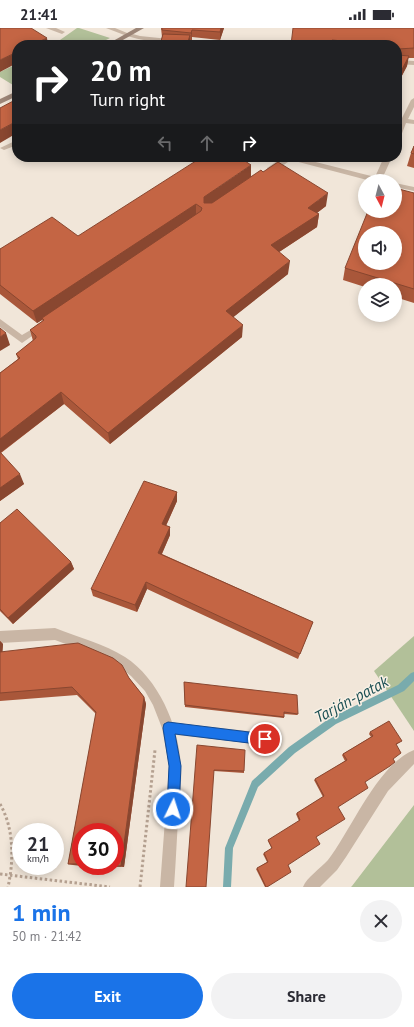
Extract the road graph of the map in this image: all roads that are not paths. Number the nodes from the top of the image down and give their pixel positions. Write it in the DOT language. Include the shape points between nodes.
graph roads {
  1 [pos="49,28"];
  2 [pos="109,28"];
  3 [pos="141,28"];
  4 [pos="62,32"];
  5 [pos="129,34"];
  6 [pos="119,40"];
  7 [pos="159,40"];
  8 [pos="402,62"];
  9 [pos="414,63"];
  10 [pos="12,96"];
  11 [pos="414,100"];
  12 [pos="0,102"];
  13 [pos="404,120"];
  14 [pos="414,122"];
  15 [pos="402,125"];
  16 [pos="12,144"];
  17 [pos="4,148"];
  18 [pos="282,162"];
  19 [pos="304,162"];
  20 [pos="386,162"];
  21 [pos="382,174"];
  22 [pos="264,175"];
  23 [pos="358,176"];
  24 [pos="402,186"];
  25 [pos="414,189"];
  26 [pos="0,322"];
  27 [pos="48,322"];
  28 [pos="0,637"];
  29 [pos="168,728"];
  30 [pos="265,739"];
  31 [pos="414,756"];
  32 [pos="167,887"];
  33 [pos="310,887"];
  1 -- 4 [label="street"];
  2 -- 5 [label="street"];
  3 -- 5 [label="main road"];
  5 -- 6 [label="main road"];
  5 -- 7 [label="street"];
  8 -- 9 [label="street"];
  10 -- 12 [label="main road"];
  11 -- 13 [label="street"];
  13 -- 14 [label="street"];
  13 -- 15 [label="street"];
  16 -- 17 [label="street"];
  18 -- 22 [label="street"];
  19 -- 23 [label="street"];
  20 -- 21 [label="street"];
  24 -- 25 [label="street"];
  26 -- 27 [label="street" via="25,342"];
  28 -- 29 [label="street" via="55,634 111,655 135,672 149,687"];
  29 -- 30 [label="street"];
  29 -- 32 [label="street" via="175,766"];
  31 -- 33 [label="street" via="393,773 346,845"];
}
